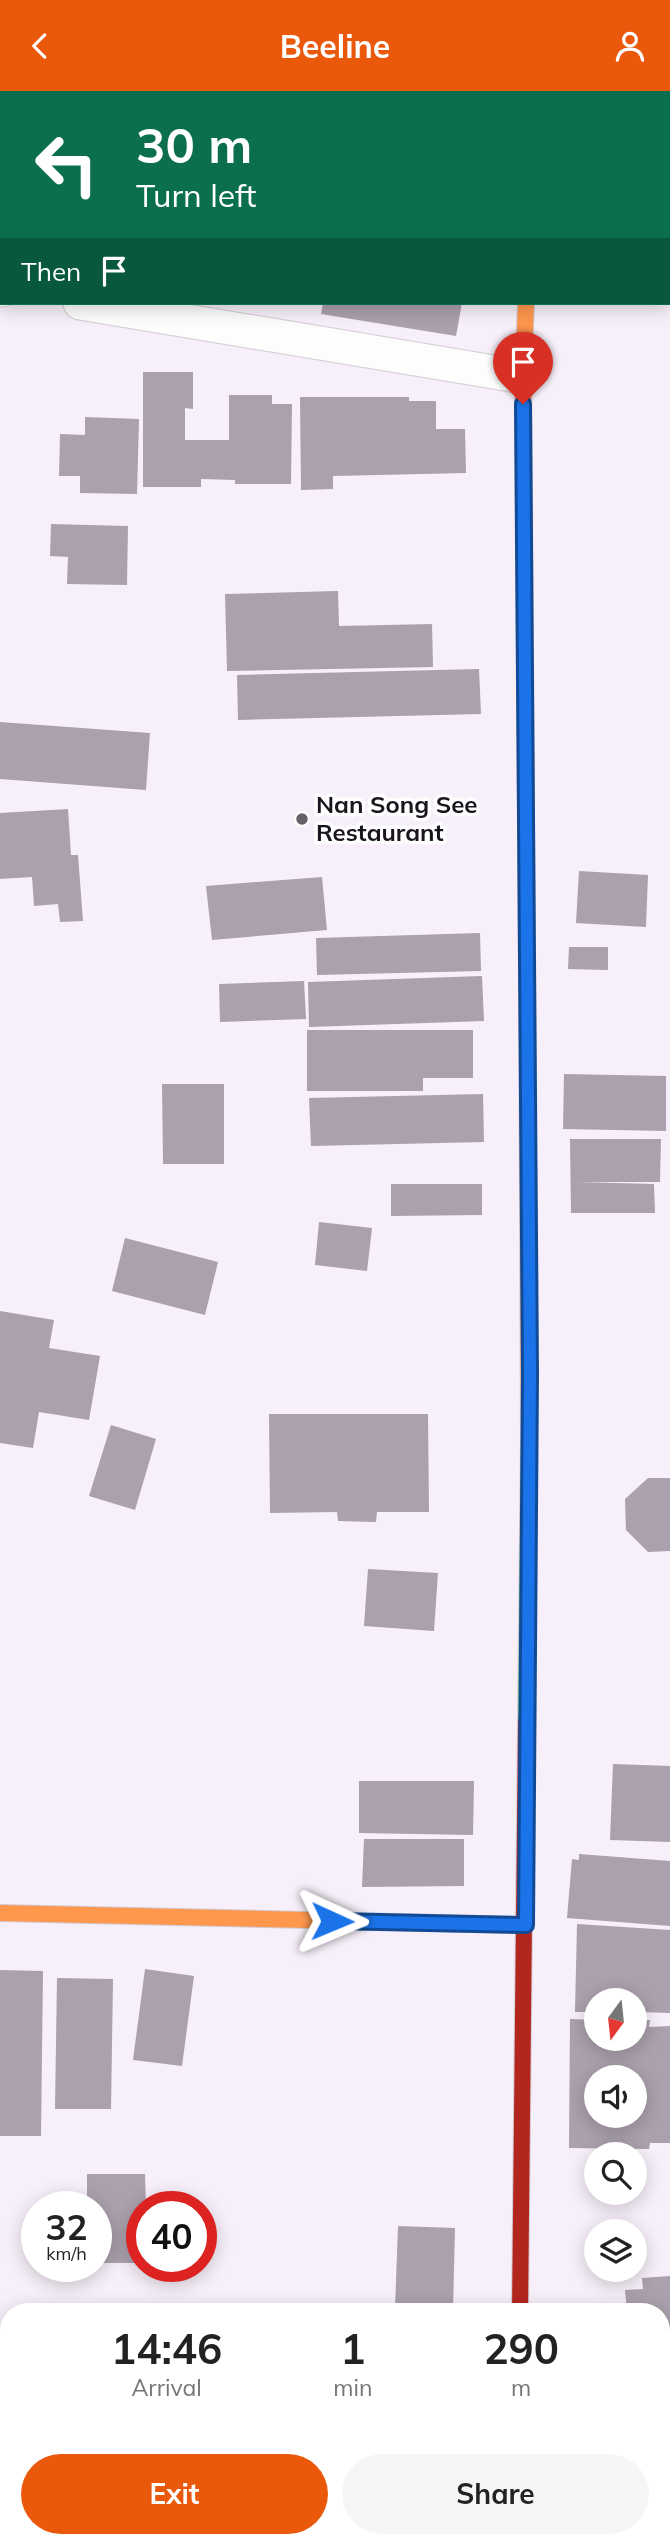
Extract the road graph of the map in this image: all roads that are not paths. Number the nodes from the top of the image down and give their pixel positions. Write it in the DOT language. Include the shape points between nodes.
graph roads {
  1 [pos="92,305"];
  2 [pos="526,305"];
  3 [pos="523,377"];
  4 [pos="0,1913"];
  5 [pos="526,1925"];
  6 [pos="520,2303"];
  1 -- 3 [label="street"];
  2 -- 3 [label="street"];
  3 -- 5 [label="street" via="530,1373"];
  4 -- 5 [label="street"];
  5 -- 6 [label="street"];
}
